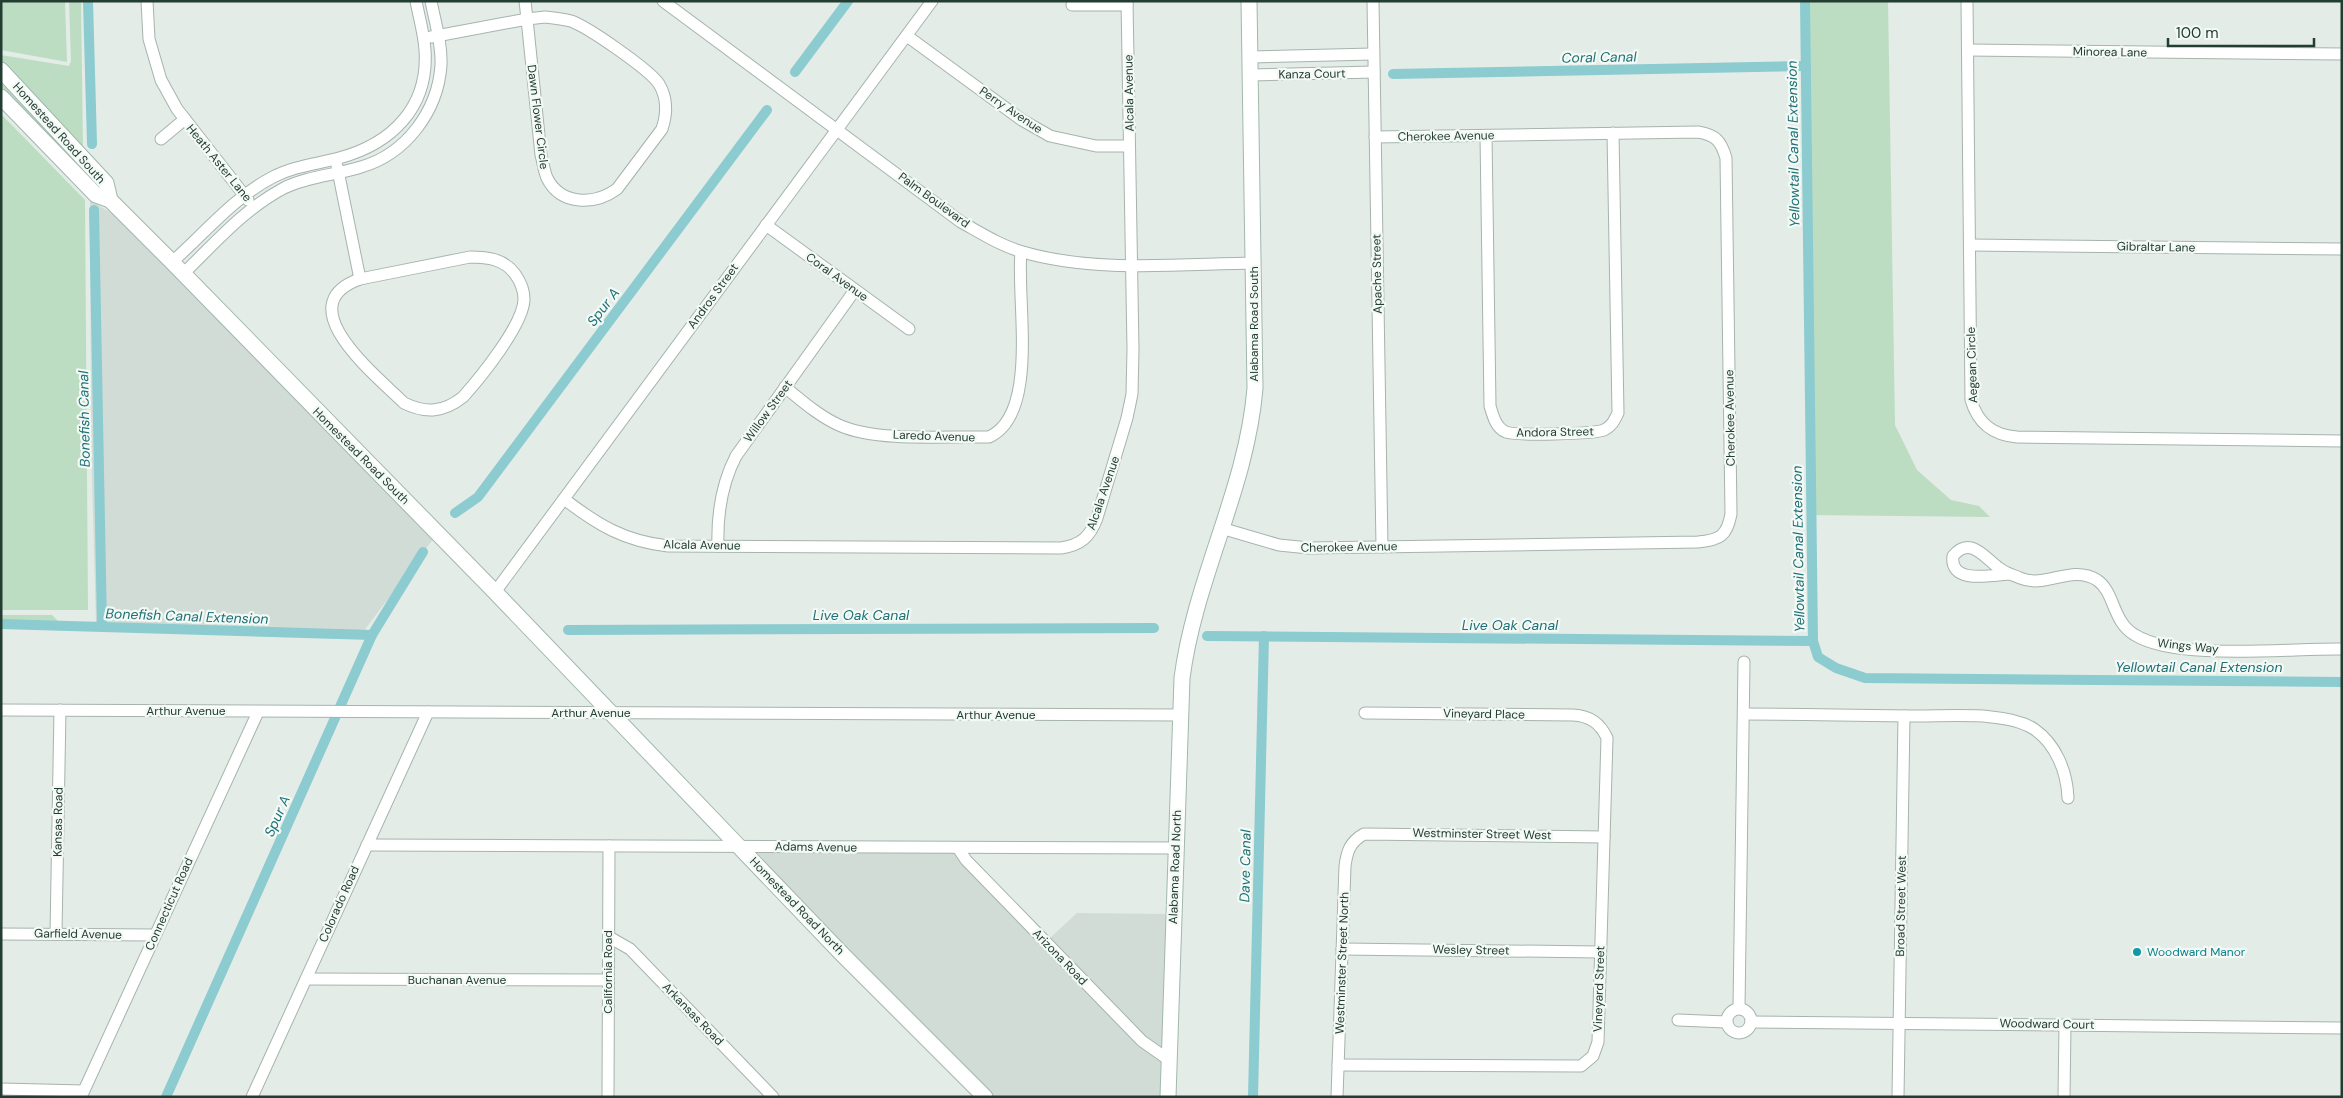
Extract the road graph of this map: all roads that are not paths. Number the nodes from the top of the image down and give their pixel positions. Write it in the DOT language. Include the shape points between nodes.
graph roads {
  1 [pos="147,1"];
  2 [pos="416,1"];
  3 [pos="431,1"];
  4 [pos="525,1"];
  5 [pos="663,1"];
  6 [pos="932,1"];
  7 [pos="1249,1"];
  8 [pos="1372,1"];
  9 [pos="1967,1"];
  10 [pos="1127,3"];
  11 [pos="1072,5"];
  12 [pos="527,19"];
  13 [pos="438,36"];
  14 [pos="907,36"];
  15 [pos="423,38"];
  16 [pos="1968,50"];
  17 [pos="1373,54"];
  18 [pos="2342,54"];
  19 [pos="1250,57"];
  20 [pos="1,70"];
  21 [pos="1374,72"];
  22 [pos="1251,75"];
  23 [pos="1,97"];
  24 [pos="184,119"];
  25 [pos="837,129"];
  26 [pos="1613,133"];
  27 [pos="1486,136"];
  28 [pos="1375,137"];
  29 [pos="161,138"];
  30 [pos="1130,146"];
  31 [pos="337,159"];
  32 [pos="338,173"];
  33 [pos="244,195"];
  34 [pos="110,200"];
  35 [pos="254,206"];
  36 [pos="766,224"];
  37 [pos="1970,245"];
  38 [pos="2342,249"];
  39 [pos="1021,252"];
  40 [pos="172,262"];
  41 [pos="1254,263"];
  42 [pos="1132,264"];
  43 [pos="183,274"];
  44 [pos="360,279"];
  45 [pos="855,290"];
  46 [pos="908,329"];
  47 [pos="785,387"];
  48 [pos="2342,441"];
  49 [pos="564,499"];
  50 [pos="1221,528"];
  51 [pos="718,546"];
  52 [pos="1382,547"];
  53 [pos="2010,574"];
  54 [pos="495,592"];
  55 [pos="1188,638"];
  56 [pos="2342,649"];
  57 [pos="1744,662"];
  58 [pos="1,710"];
  59 [pos="60,710"];
  60 [pos="258,712"];
  61 [pos="428,712"];
  62 [pos="611,713"];
  63 [pos="1365,713"];
  64 [pos="1744,714"];
  65 [pos="1180,715"];
  66 [pos="1904,716"];
  67 [pos="1600,724"];
  68 [pos="2068,798"];
  69 [pos="1361,835"];
  70 [pos="1604,837"];
  71 [pos="366,845"];
  72 [pos="610,846"];
  73 [pos="741,847"];
  74 [pos="958,848"];
  75 [pos="1176,848"];
  76 [pos="1,934"];
  77 [pos="56,934"];
  78 [pos="155,935"];
  79 [pos="609,937"];
  80 [pos="1342,949"];
  81 [pos="1600,952"];
  82 [pos="306,978"];
  83 [pos="608,980"];
  84 [pos="1739,1008"];
  85 [pos="1678,1020"];
  86 [pos="1726,1022"];
  87 [pos="1751,1022"];
  88 [pos="1899,1023"];
  89 [pos="2065,1024"];
  90 [pos="2342,1028"];
  91 [pos="1169,1060"];
  92 [pos="1338,1065"];
  93 [pos="1,1089"];
  94 [pos="82,1094"];
  95 [pos="252,1097"];
  96 [pos="608,1097"];
  97 [pos="773,1097"];
  98 [pos="985,1097"];
  99 [pos="1168,1097"];
  100 [pos="1337,1097"];
  101 [pos="1898,1097"];
  102 [pos="2064,1097"];
  1 -- 24 [label="street, Heath Aster Lane" via="152,54 161,80"];
  2 -- 15 [label="street"];
  3 -- 13 [label="street"];
  4 -- 12 [label="street, Dawn Flower Circle"];
  5 -- 25 [label="street, Palm Boulevard"];
  6 -- 14 [label="street, Andros Street"];
  7 -- 19 [label="main road, Alabama Road South"];
  8 -- 17 [label="street, Apache Street"];
  9 -- 16 [label="street, Aegean Circle"];
  10 -- 11 [label="street"];
  10 -- 30 [label="street, Alcala Avenue"];
  12 -- 12 [label="street, Dawn Flower Circle" via="560,18 590,31 646,72 658,83 665,97 662,129 608,196 596,200 575,200 553,187 546,177"];
  12 -- 13 [label="street"];
  13 -- 15 [label="street"];
  13 -- 32 [label="street" via="441,54 439,77 435,95 423,120 412,135 390,154 374,163"];
  14 -- 25 [label="street, Andros Street"];
  14 -- 30 [label="street, Perry Avenue" via="1022,120 1050,136 1096,146"];
  15 -- 31 [label="street" via="424,73 411,110 388,136 370,148"];
  16 -- 18 [label="street, Minorea Lane"];
  16 -- 37 [label="street, Aegean Circle"];
  17 -- 19 [label="street, Kanza Court"];
  17 -- 21 [label="street, Apache Street"];
  19 -- 22 [label="main road, Alabama Road South"];
  20 -- 34 [label="main road, Homestead Road South" via="106,183"];
  21 -- 22 [label="street, Kanza Court"];
  21 -- 28 [label="street, Apache Street"];
  22 -- 41 [label="main road, Alabama Road South"];
  23 -- 34 [label="main road, Homestead Road South" via="96,195"];
  24 -- 29 [label="street, Heath Aster Lane"];
  24 -- 33 [label="street, Heath Aster Lane"];
  25 -- 36 [label="street, Andros Street"];
  25 -- 39 [label="street, Palm Boulevard" via="961,222"];
  26 -- 27 [label="street, Cherokee Avenue"];
  26 -- 27 [label="street, Andora Street" via="1618,413 1612,425 1602,431 1519,434 1505,432 1495,422 1490,406"];
  26 -- 52 [label="street, Cherokee Avenue" via="1698,132 1712,134 1722,144 1726,158 1729,527 1722,536 1698,542"];
  27 -- 28 [label="street, Cherokee Avenue"];
  28 -- 52 [label="street, Apache Street"];
  30 -- 42 [label="street, Alcala Avenue"];
  31 -- 32 [label="street"];
  31 -- 33 [label="street" via="286,171"];
  32 -- 35 [label="street" via="286,187"];
  32 -- 44 [label="street"];
  33 -- 35 [label="street, Heath Aster Lane"];
  33 -- 40 [label="street"];
  34 -- 40 [label="main road, Homestead Road South"];
  35 -- 43 [label="street"];
  36 -- 45 [label="street, Coral Avenue"];
  36 -- 49 [label="street, Andros Street"];
  37 -- 38 [label="street, Gibraltar Lane"];
  37 -- 48 [label="street, Aegean Circle" via="1971,400 1974,413 1993,432 2016,437"];
  39 -- 42 [label="street, Palm Boulevard" via="1078,264"];
  39 -- 47 [label="street, Laredo Avenue" via="1020,385 1013,413 1000,432 989,437 868,434 826,418"];
  40 -- 43 [label="main road, Homestead Road South"];
  41 -- 42 [label="street, Palm Boulevard"];
  41 -- 50 [label="main road, Alabama Road South" via="1253,408 1242,461"];
  42 -- 51 [label="street, Alcala Avenue" via="1134,348 1128,418 1097,518 1084,540 1061,548"];
  43 -- 54 [label="main road, Homestead Road South"];
  44 -- 44 [label="street" via="349,283 333,302 334,325 342,339 404,403 427,411 439,410 463,397 518,323 524,300 517,276 509,266 485,257 470,257"];
  45 -- 46 [label="street, Coral Avenue"];
  45 -- 47 [label="street, Willow Street"];
  47 -- 51 [label="street, Willow Street" via="729,470 720,507"];
  49 -- 51 [label="street, Alcala Avenue" via="596,522 636,541 668,546"];
  49 -- 54 [label="street, Andros Street"];
  50 -- 52 [label="street, Cherokee Avenue" via="1255,540 1294,547"];
  50 -- 55 [label="main road, Alabama Road South"];
  53 -- 56 [label="street, Wings Way" via="2040,582 2070,574 2085,575 2098,581 2105,588 2120,623 2147,642 2216,650"];
  54 -- 62 [label="main road, Homestead Road South"];
  55 -- 65 [label="main road, Alabama Road North"];
  57 -- 64 [label="street"];
  58 -- 59 [label="street, Arthur Avenue"];
  59 -- 60 [label="street, Arthur Avenue"];
  59 -- 77 [label="street, Kansas Road"];
  60 -- 61 [label="street, Arthur Avenue"];
  60 -- 78 [label="street, Connecticut Road"];
  61 -- 62 [label="street, Arthur Avenue"];
  61 -- 71 [label="street, Colorado Road"];
  62 -- 65 [label="street, Arthur Avenue"];
  62 -- 73 [label="main road, Homestead Road North"];
  63 -- 67 [label="street, Vineyard Place" via="1573,715 1584,716"];
  64 -- 66 [label="street"];
  64 -- 84 [label="street"];
  65 -- 75 [label="main road, Alabama Road North"];
  66 -- 68 [label="street" via="1987,717 2024,724 2051,746 2064,771"];
  66 -- 88 [label="street, Broad Street West"];
  67 -- 70 [label="street, Vineyard Street" via="1607,738"];
  69 -- 70 [label="street, Westminster Street West"];
  69 -- 80 [label="street, Westminster Street North" via="1347,850"];
  70 -- 81 [label="street, Vineyard Street"];
  71 -- 72 [label="street, Adams Avenue"];
  71 -- 82 [label="street, Colorado Road"];
  72 -- 73 [label="street, Adams Avenue"];
  72 -- 79 [label="street, California Road"];
  73 -- 74 [label="street, Adams Avenue"];
  73 -- 98 [label="main road, Homestead Road North"];
  74 -- 75 [label="street, Adams Avenue"];
  74 -- 91 [label="street, Arizona Road" via="1142,1041"];
  75 -- 91 [label="main road, Alabama Road North"];
  76 -- 77 [label="street, Garfield Avenue"];
  77 -- 78 [label="street, Garfield Avenue"];
  78 -- 94 [label="street, Connecticut Road"];
  79 -- 83 [label="street, California Road"];
  79 -- 97 [label="street, Arkansas Road" via="630,949"];
  80 -- 81 [label="street, Wesley Street"];
  80 -- 92 [label="street, Westminster Street North"];
  81 -- 92 [label="street, Vineyard Street" via="1598,1042 1593,1056 1581,1066"];
  82 -- 83 [label="street, Buchanan Avenue"];
  82 -- 95 [label="street, Colorado Road"];
  83 -- 96 [label="street, California Road"];
  84 -- 86 [label="street" via="1731,1011"];
  84 -- 87 [label="street" via="1746,1011"];
  85 -- 86 [label="street"];
  86 -- 87 [label="street" via="1733,1032 1741,1033"];
  87 -- 88 [label="street, Woodward Court"];
  88 -- 89 [label="street, Woodward Court"];
  88 -- 101 [label="street, Broad Street West"];
  89 -- 90 [label="street, Woodward Court"];
  89 -- 102 [label="street"];
  91 -- 99 [label="main road, Alabama Road North"];
  92 -- 100 [label="street, Westminster Street North"];
  93 -- 94 [label="street"];
}
